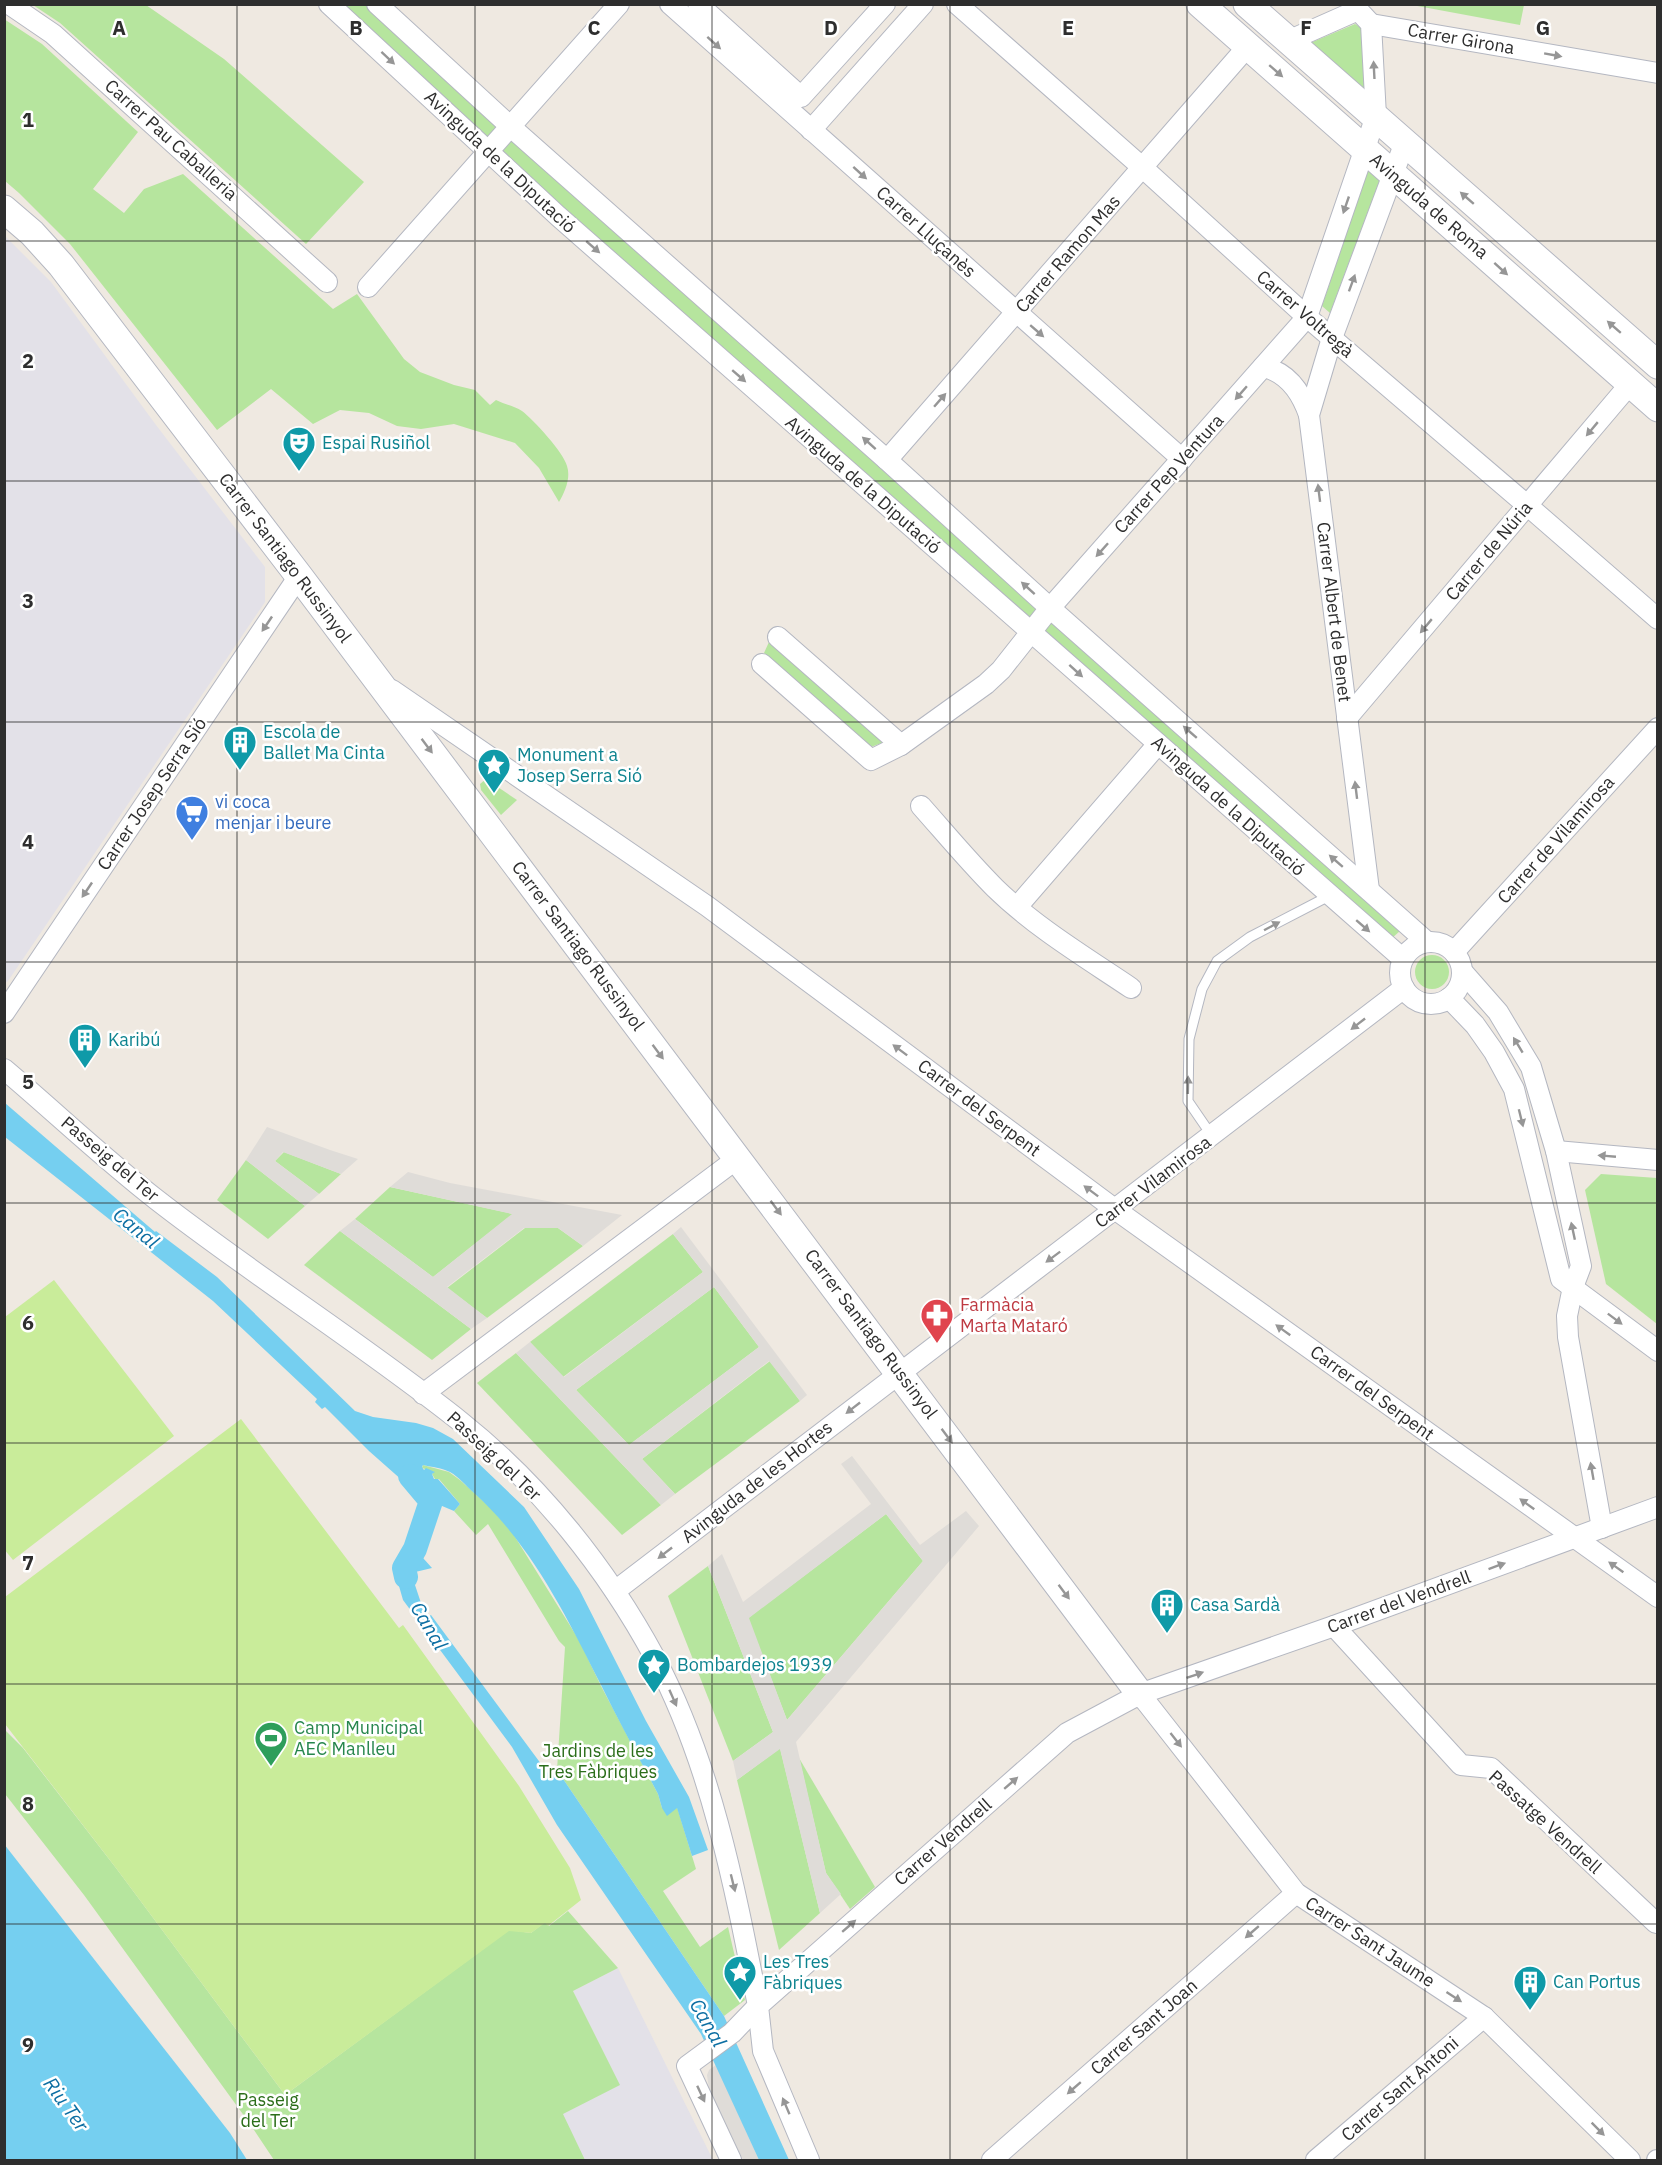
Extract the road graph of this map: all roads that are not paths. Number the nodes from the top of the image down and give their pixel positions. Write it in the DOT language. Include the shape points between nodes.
graph roads {
  1 [pos="9,4"];
  2 [pos="329,4"];
  3 [pos="377,4"];
  4 [pos="619,4"];
  5 [pos="670,4"];
  6 [pos="698,4"];
  7 [pos="885,4"];
  8 [pos="923,4"];
  9 [pos="957,4"];
  10 [pos="1200,4"];
  11 [pos="1247,4"];
  12 [pos="1362,13"];
  13 [pos="1288,41"];
  14 [pos="1248,46"];
  15 [pos="1658,73"];
  16 [pos="1376,116"];
  17 [pos="512,127"];
  18 [pos="811,130"];
  19 [pos="1404,142"];
  20 [pos="1366,150"];
  21 [pos="489,152"];
  22 [pos="1143,168"];
  23 [pos="1393,172"];
  24 [pos="4,209"];
  25 [pos="327,282"];
  26 [pos="368,287"];
  27 [pos="1016,313"];
  28 [pos="1307,317"];
  29 [pos="1332,338"];
  30 [pos="1656,361"];
  31 [pos="1263,367"];
  32 [pos="1630,384"];
  33 [pos="1658,408"];
  34 [pos="1309,415"];
  35 [pos="1182,459"];
  36 [pos="887,460"];
  37 [pos="1528,506"];
  38 [pos="299,576"];
  39 [pos="1050,608"];
  40 [pos="1658,619"];
  41 [pos="1032,632"];
  42 [pos="778,637"];
  43 [pos="762,664"];
  44 [pos="380,682"];
  45 [pos="1347,718"];
  46 [pos="1658,728"];
  47 [pos="1158,744"];
  48 [pos="901,745"];
  49 [pos="921,806"];
  50 [pos="1369,890"];
  51 [pos="1329,896"];
  52 [pos="1017,906"];
  53 [pos="1427,942"];
  54 [pos="1454,952"];
  55 [pos="1403,959"];
  56 [pos="1462,971"];
  57 [pos="1131,988"];
  58 [pos="1404,988"];
  59 [pos="1449,998"];
  60 [pos="4,1013"];
  61 [pos="4,1069"];
  62 [pos="1212,1136"];
  63 [pos="1556,1151"];
  64 [pos="738,1158"];
  65 [pos="1658,1160"];
  66 [pos="1116,1210"];
  67 [pos="1573,1287"];
  68 [pos="1658,1351"];
  69 [pos="899,1372"];
  70 [pos="423,1394"];
  71 [pos="1658,1507"];
  72 [pos="1602,1528"];
  73 [pos="1575,1538"];
  74 [pos="615,1592"];
  75 [pos="1658,1597"];
  76 [pos="1334,1626"];
  77 [pos="1140,1694"];
  78 [pos="1296,1893"];
  79 [pos="1656,1923"];
  80 [pos="758,2006"];
  81 [pos="1484,2017"];
  82 [pos="731,2160"];
  83 [pos="808,2160"];
  84 [pos="992,2160"];
  85 [pos="1316,2160"];
  86 [pos="1630,2160"];
  1 -- 25 [label="street, Carrer Pau Caballeria" via="53,34"];
  2 -- 21 [label="street, Avinguda de la Diputació, one-way"];
  3 -- 17 [label="street, Avinguda de la Diputació"];
  4 -- 17 [label="street"];
  5 -- 18 [label="street, Carrer Lluçanès, one-way"];
  6 -- 7 [label="street" via="801,98"];
  8 -- 18 [label="street"];
  9 -- 22 [label="street, Carrer Voltregà"];
  10 -- 14 [label="street, Avinguda de Roma"];
  11 -- 13 [label="street, Avinguda de Roma"];
  12 -- 13 [label="street"];
  12 -- 15 [label="street, Carrer Girona, one-way"];
  16 -- 12 [label="street, one-way"];
  13 -- 16 [label="street, Avinguda de Roma"];
  14 -- 20 [label="street, Avinguda de Roma, one-way"];
  14 -- 22 [label="street, Carrer Ramon Mas"];
  16 -- 19 [label="street, Avinguda de Roma"];
  16 -- 20 [label="street"];
  17 -- 21 [label="street"];
  36 -- 17 [label="street, Avinguda de la Diputació, one-way"];
  18 -- 27 [label="street, Carrer Lluçanès, one-way"];
  19 -- 23 [label="street, Carrer Albert de Benet"];
  30 -- 19 [label="street, Avinguda de Roma, one-way"];
  20 -- 23 [label="street, Avinguda de Roma"];
  20 -- 28 [label="street, one-way"];
  21 -- 26 [label="street"];
  21 -- 41 [label="street, Avinguda de la Diputació, one-way"];
  22 -- 27 [label="street, Carrer Ramon Mas"];
  22 -- 28 [label="street, Carrer Voltregà"];
  29 -- 23 [label="street, Carrer Albert de Benet, one-way"];
  23 -- 32 [label="street, Avinguda de Roma, one-way"];
  24 -- 38 [label="street, Carrer Santiago Russinyol" via="61,265"];
  27 -- 35 [label="street, Carrer Lluçanès, one-way"];
  36 -- 27 [label="street, Carrer Ramon Mas, one-way"];
  28 -- 29 [label="street, Carrer Voltregà"];
  28 -- 31 [label="street, Carrer Pep Ventura"];
  29 -- 34 [label="street, Carrer Albert de Benet"];
  29 -- 37 [label="street, Carrer Voltregà"];
  31 -- 34 [label="street" via="1276,369 1285,376"];
  31 -- 35 [label="street, Carrer Pep Ventura, one-way"];
  32 -- 33 [label="street, Avinguda de Roma"];
  32 -- 37 [label="street, Carrer de Núria, one-way"];
  45 -- 34 [label="street, Carrer Albert de Benet, one-way"];
  35 -- 39 [label="street, Carrer Pep Ventura, one-way"];
  39 -- 36 [label="street, Avinguda de la Diputació, one-way"];
  37 -- 40 [label="street, Carrer Voltregà"];
  37 -- 45 [label="street, Carrer de Núria, one-way"];
  38 -- 44 [label="street, Carrer Santiago Russinyol"];
  38 -- 60 [label="street, Carrer Josep Serra Sió, one-way"];
  39 -- 41 [label="street, Carrer Pep Ventura"];
  50 -- 39 [label="street, Avinguda de la Diputació, one-way"];
  41 -- 47 [label="street, Avinguda de la Diputació, one-way"];
  41 -- 48 [label="street" via="986,684"];
  42 -- 48 [label="street"];
  43 -- 48 [label="street" via="870,760"];
  44 -- 64 [label="street, Carrer Santiago Russinyol, one-way"];
  66 -- 44 [label="street, Carrer del Serpent, one-way" via="708,906"];
  50 -- 45 [label="street, Carrer Albert de Benet, one-way"];
  46 -- 54 [label="street, Carrer de Vilamirosa"];
  47 -- 51 [label="street, Avinguda de la Diputació"];
  47 -- 52 [label="street"];
  49 -- 52 [label="street" via="995,888"];
  50 -- 53 [label="street, Avinguda de la Diputació"];
  51 -- 55 [label="street, Avinguda de la Diputació, one-way"];
  62 -- 51 [label="lane, one-way" via="1188,1101 1189,1039 1202,989 1217,961 1250,937"];
  52 -- 57 [label="street"];
  53 -- 54 [label="street" via="1447,946"];
  53 -- 55 [label="street" via="1417,945"];
  54 -- 56 [label="street"];
  55 -- 58 [label="street" via="1400,969"];
  56 -- 59 [label="street" via="1461,981"];
  63 -- 56 [label="street, one-way" via="1531,1067 1498,1012"];
  58 -- 59 [label="street" via="1419,1001 1430,1004"];
  58 -- 62 [label="street, Carrer Vilamirosa, one-way"];
  59 -- 67 [label="street, one-way" via="1475,1025 1514,1089 1561,1279"];
  61 -- 70 [label="street, Passeig del Ter" via="156,1199"];
  62 -- 66 [label="street, Carrer Vilamirosa"];
  65 -- 63 [label="street, one-way"];
  67 -- 63 [label="street, one-way" via="1581,1266"];
  64 -- 69 [label="street, Carrer Santiago Russinyol, one-way"];
  64 -- 70 [label="street"];
  66 -- 69 [label="street, Carrer Vilamirosa, one-way"];
  73 -- 66 [label="street, Carrer del Serpent, one-way"];
  67 -- 68 [label="street, one-way"];
  72 -- 67 [label="street, one-way" via="1568,1337 1567,1316"];
  69 -- 74 [label="street, Avinguda de les Hortes, one-way"];
  69 -- 77 [label="street, Carrer Santiago Russinyol, one-way"];
  70 -- 74 [label="street, Passeig del Ter" via="463,1423 522,1477 570,1531"];
  71 -- 72 [label="street, Carrer del Vendrell"];
  72 -- 73 [label="street, Carrer del Vendrell"];
  75 -- 73 [label="street, Carrer del Serpent, one-way"];
  76 -- 73 [label="street, Carrer del Vendrell, one-way"];
  74 -- 80 [label="street, Passeig del Ter, one-way" via="655,1659 686,1728 716,1817"];
  77 -- 76 [label="street, Carrer del Vendrell, one-way"];
  76 -- 79 [label="street, Passatge Vendrell" via="1461,1766 1491,1768"];
  77 -- 78 [label="street, Carrer Sant Jaume, one-way"];
  80 -- 77 [label="street, Carrer Vendrell, one-way" via="1067,1733"];
  78 -- 81 [label="street, Carrer Sant Jaume, one-way"];
  78 -- 84 [label="street, Carrer Sant Joan, one-way"];
  80 -- 82 [label="street, one-way" via="732,2033 687,2066"];
  83 -- 80 [label="street, Passeig del Ter, one-way" via="763,2051"];
  81 -- 85 [label="street, Carrer Sant Antoni"];
  81 -- 86 [label="street, Carrer Sant Jaume, one-way"];
}
